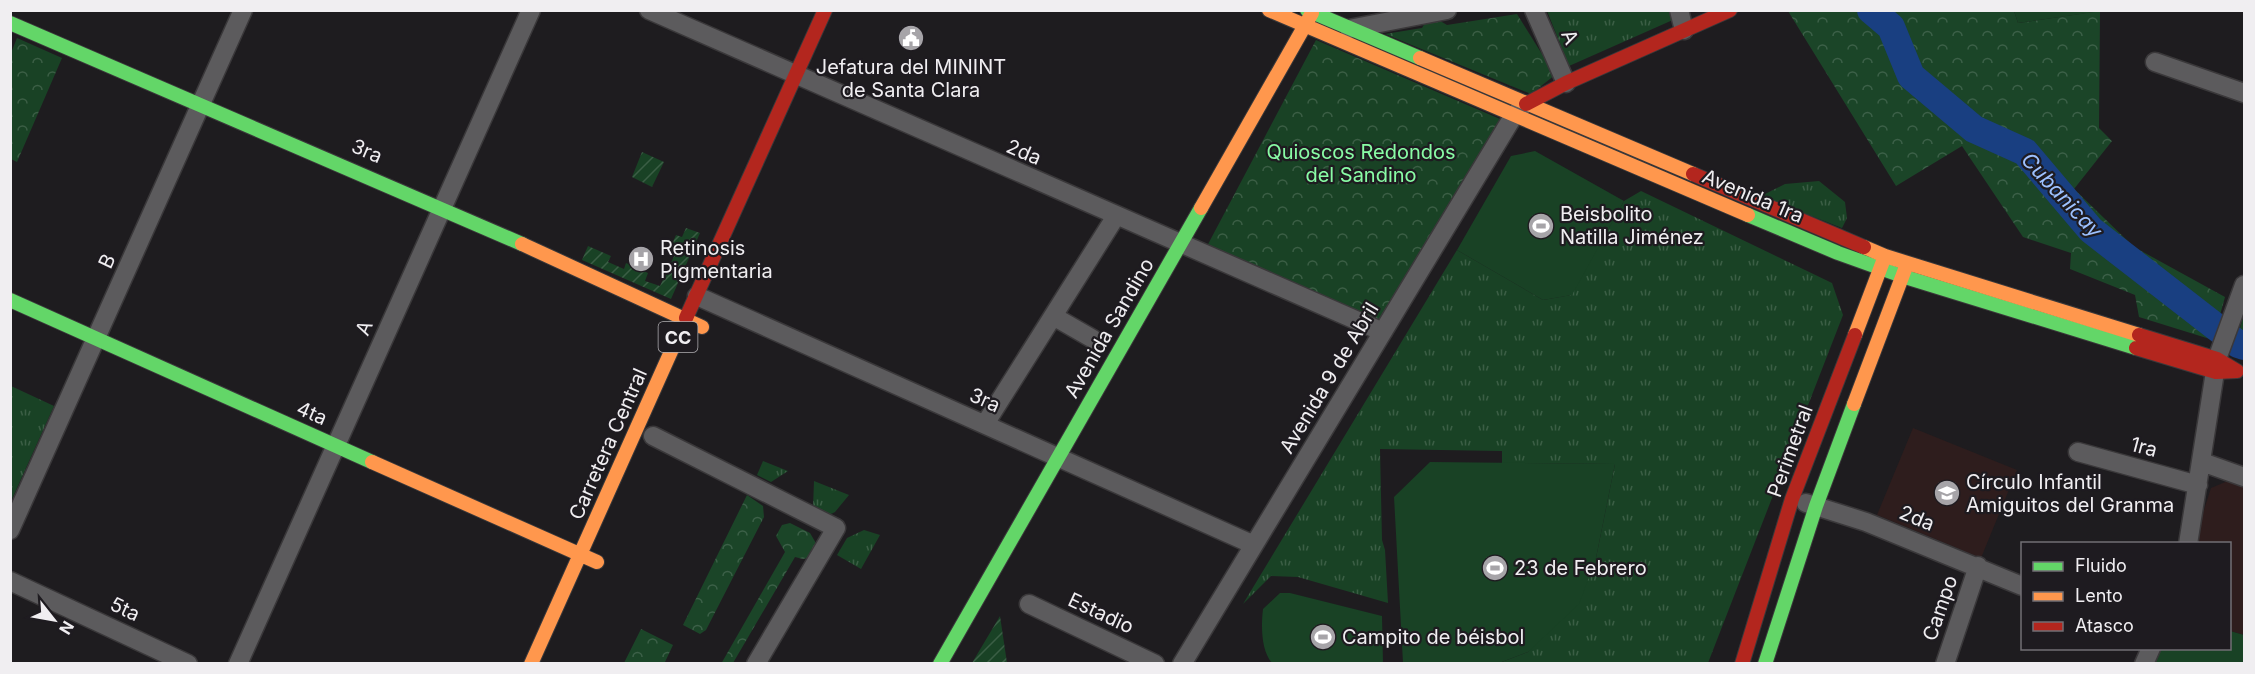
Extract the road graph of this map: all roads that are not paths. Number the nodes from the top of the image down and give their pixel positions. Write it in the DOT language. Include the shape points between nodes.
graph roads {
  1 [pos="243,10"];
  2 [pos="531,10"];
  3 [pos="649,10"];
  4 [pos="825,10"];
  5 [pos="1269,10"];
  6 [pos="1448,10"];
  7 [pos="1534,10"];
  8 [pos="1679,10"];
  9 [pos="1730,10"];
  10 [pos="1309,12"];
  11 [pos="10,23"];
  12 [pos="1305,26"];
  13 [pos="1349,29"];
  14 [pos="1684,30"];
  15 [pos="2156,62"];
  16 [pos="819,65"];
  17 [pos="1566,83"];
  18 [pos="804,85"];
  19 [pos="2244,93"];
  20 [pos="201,104"];
  21 [pos="1520,110"];
  22 [pos="441,207"];
  23 [pos="1116,216"];
  24 [pos="1180,244"];
  25 [pos="1838,254"];
  26 [pos="1883,263"];
  27 [pos="1905,270"];
  28 [pos="2244,285"];
  29 [pos="1949,289"];
  30 [pos="709,297"];
  31 [pos="10,300"];
  32 [pos="1894,300"];
  33 [pos="1868,303"];
  34 [pos="1053,316"];
  35 [pos="686,320"];
  36 [pos="1383,332"];
  37 [pos="700,333"];
  38 [pos="96,338"];
  39 [pos="1093,339"];
  40 [pos="2218,360"];
  41 [pos="2241,372"];
  42 [pos="985,424"];
  43 [pos="653,436"];
  44 [pos="337,446"];
  45 [pos="2078,452"];
  46 [pos="1058,457"];
  47 [pos="2202,462"];
  48 [pos="2244,477"];
  49 [pos="2198,485"];
  50 [pos="1792,499"];
  51 [pos="1816,506"];
  52 [pos="10,530"];
  53 [pos="2188,542"];
  54 [pos="1254,545"];
  55 [pos="580,554"];
  56 [pos="597,562"];
  57 [pos="1978,566"];
  58 [pos="10,581"];
  59 [pos="2021,586"];
  60 [pos="1029,604"];
  61 [pos="188,663"];
  62 [pos="238,663"];
  63 [pos="531,663"];
  64 [pos="756,663"];
  65 [pos="940,663"];
  66 [pos="1155,663"];
  67 [pos="1182,663"];
  68 [pos="1742,663"];
  69 [pos="1765,663"];
  70 [pos="1945,663"];
  1 -- 20 [label="street, B"];
  2 -- 22 [label="street, A"];
  3 -- 18 [label="street, 2da"];
  4 -- 18 [label="main road, Carretera Central / CC"];
  5 -- 12 [label="main road, Avenida 1ra"];
  6 -- 13 [label="street"];
  7 -- 17 [label="street, A"];
  8 -- 14 [label="street"];
  9 -- 14 [label="main road"];
  10 -- 12 [label="main road, Avenida Sandino"];
  10 -- 13 [label="main road, Avenida 1ra"];
  11 -- 20 [label="main road, 3ra"];
  12 -- 21 [label="main road, Avenida 1ra"];
  12 -- 24 [label="main road, Avenida Sandino"];
  13 -- 21 [label="main road, Avenida 1ra"];
  14 -- 17 [label="main road"];
  15 -- 19 [label="street"];
  16 -- 18 [label="main road, Carretera Central / CC"];
  17 -- 21 [label="main road"];
  18 -- 23 [label="street, 2da"];
  18 -- 30 [label="main road, Carretera Central / CC"];
  20 -- 22 [label="main road, 3ra"];
  20 -- 38 [label="street, B"];
  21 -- 25 [label="main road, Avenida 1ra"];
  21 -- 26 [label="main road, Avenida 1ra"];
  21 -- 36 [label="street, Avenida 9 de Abril"];
  22 -- 35 [label="main road, 3ra"];
  22 -- 44 [label="street, A"];
  23 -- 24 [label="street, 2da"];
  23 -- 34 [label="street"];
  24 -- 36 [label="street, 2da"];
  24 -- 46 [label="main road, Avenida Sandino"];
  25 -- 26 [label="main road, Avenida 1ra"];
  25 -- 33 [label="main road" via="1866,283"];
  26 -- 27 [label="main road, Avenida 1ra"];
  26 -- 33 [label="main road, Perimetral"];
  27 -- 29 [label="main road, Avenida 1ra"];
  27 -- 32 [label="main road"];
  27 -- 40 [label="main road, Avenida 1ra"];
  28 -- 40 [label="street"];
  29 -- 32 [label="main road" via="1915,289"];
  29 -- 40 [label="main road, Avenida 1ra"];
  30 -- 35 [label="main road, Carretera Central / CC"];
  30 -- 37 [label="main road, Carretera Central / CC"];
  30 -- 42 [label="street, 3ra"];
  31 -- 38 [label="main road, 4ta"];
  32 -- 51 [label="main road"];
  33 -- 50 [label="main road, Perimetral"];
  34 -- 39 [label="street"];
  34 -- 42 [label="street"];
  35 -- 37 [label="main road, 3ra"];
  35 -- 55 [label="main road, Carretera Central / CC"];
  36 -- 54 [label="street, Avenida 9 de Abril"];
  38 -- 44 [label="main road, 4ta"];
  38 -- 52 [label="street, B"];
  40 -- 41 [label="main road, Avenida 1ra"];
  40 -- 47 [label="street"];
  42 -- 46 [label="street, 3ra"];
  43 -- 64 [label="street" via="836,528"];
  44 -- 55 [label="main road, 4ta"];
  44 -- 62 [label="street, A"];
  45 -- 49 [label="street, 1ra"];
  46 -- 54 [label="street, 3ra"];
  46 -- 65 [label="main road, Avenida Sandino"];
  47 -- 48 [label="street"];
  47 -- 49 [label="street"];
  49 -- 53 [label="street"];
  50 -- 51 [label="street, 2da"];
  50 -- 68 [label="main road, Perimetral"];
  51 -- 57 [label="street, 2da"];
  51 -- 69 [label="main road"];
  54 -- 67 [label="street, Avenida 9 de Abril"];
  55 -- 56 [label="main road, 4ta"];
  55 -- 63 [label="main road, Carretera Central / CC"];
  57 -- 59 [label="street, 2da"];
  57 -- 70 [label="street, Campo"];
  58 -- 61 [label="street, 5ta"];
  60 -- 66 [label="street, Estadio"];
}
